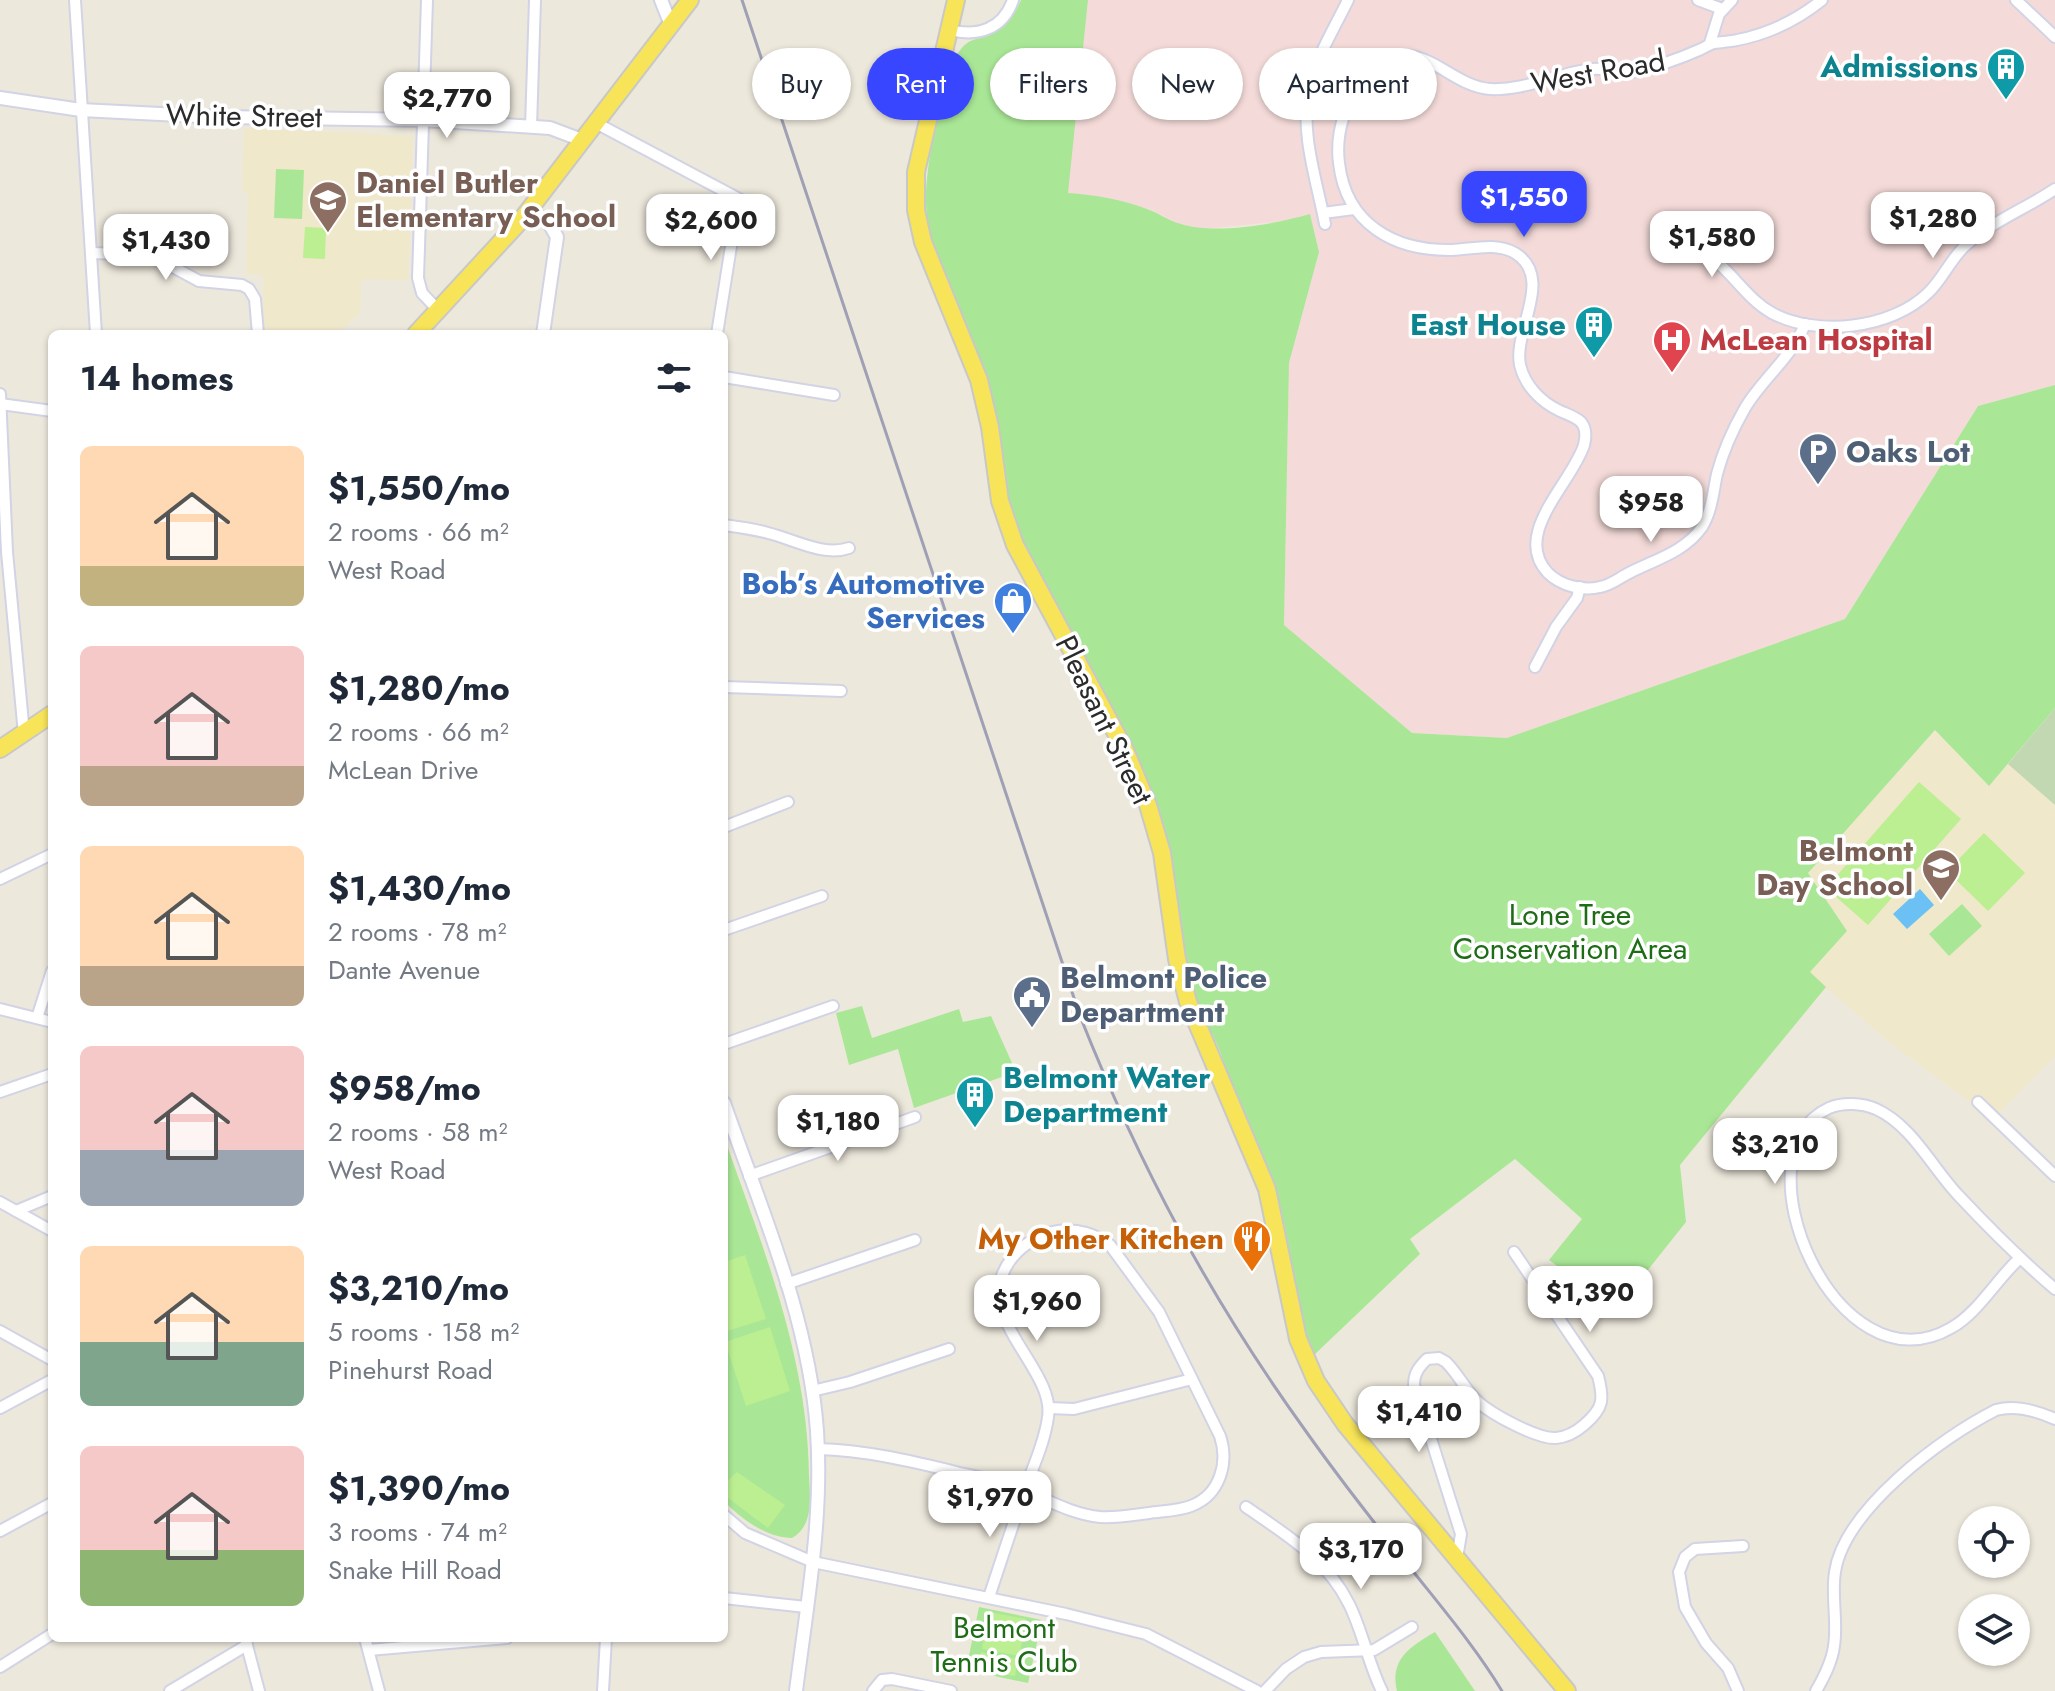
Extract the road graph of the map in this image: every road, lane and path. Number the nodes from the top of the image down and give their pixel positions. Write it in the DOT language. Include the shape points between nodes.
graph roads {
  1 [pos="75,0"];
  2 [pos="427,0"];
  3 [pos="535,0"];
  4 [pos="661,0"];
  5 [pos="690,0"];
  6 [pos="956,0"];
  7 [pos="1013,0"];
  8 [pos="1348,0"];
  9 [pos="1698,0"];
  10 [pos="1732,0"];
  11 [pos="1822,0"];
  12 [pos="2016,0"];
  13 [pos="1722,9"];
  14 [pos="671,25"];
  15 [pos="950,30"];
  16 [pos="2055,37"];
  17 [pos="1710,43"];
  18 [pos="0,98"];
  19 [pos="81,110"];
  20 [pos="423,120"];
  21 [pos="596,123"];
  22 [pos="531,127"];
  23 [pos="582,140"];
  24 [pos="2055,189"];
  25 [pos="1354,209"];
  26 [pos="530,210"];
  27 [pos="1697,249"];
  28 [pos="91,253"];
  29 [pos="438,310"];
  30 [pos="1805,324"];
  31 [pos="96,330"];
  32 [pos="258,330"];
  33 [pos="420,330"];
  34 [pos="544,330"];
  35 [pos="718,330"];
  36 [pos="728,378"];
  37 [pos="0,394"];
  38 [pos="834,395"];
  39 [pos="0,404"];
  40 [pos="48,410"];
  41 [pos="728,526"];
  42 [pos="849,548"];
  43 [pos="1580,587"];
  44 [pos="1535,667"];
  45 [pos="728,687"];
  46 [pos="841,691"];
  47 [pos="48,717"];
  48 [pos="24,734"];
  49 [pos="0,749"];
  50 [pos="788,802"];
  51 [pos="728,825"];
  52 [pos="48,856"];
  53 [pos="0,879"];
  54 [pos="822,896"];
  55 [pos="728,929"];
  56 [pos="48,984"];
  57 [pos="833,1006"];
  58 [pos="0,1009"];
  59 [pos="37,1018"];
  60 [pos="48,1021"];
  61 [pos="728,1043"];
  62 [pos="48,1075"];
  63 [pos="0,1092"];
  64 [pos="1978,1102"];
  65 [pos="915,1117"];
  66 [pos="728,1131"];
  67 [pos="749,1176"];
  68 [pos="2055,1176"];
  69 [pos="48,1198"];
  70 [pos="0,1202"];
  71 [pos="16,1211"];
  72 [pos="48,1229"];
  73 [pos="915,1240"];
  74 [pos="1514,1252"];
  75 [pos="2019,1259"];
  76 [pos="786,1284"];
  77 [pos="2055,1289"];
  78 [pos="0,1331"];
  79 [pos="949,1349"];
  80 [pos="48,1358"];
  81 [pos="1192,1379"];
  82 [pos="48,1382"];
  83 [pos="812,1391"];
  84 [pos="0,1408"];
  85 [pos="1049,1408"];
  86 [pos="2055,1419"];
  87 [pos="818,1449"];
  88 [pos="1024,1491"];
  89 [pos="48,1505"];
  90 [pos="1246,1507"];
  91 [pos="728,1518"];
  92 [pos="0,1531"];
  93 [pos="1743,1546"];
  94 [pos="1457,1558"];
  95 [pos="813,1562"];
  96 [pos="989,1597"];
  97 [pos="728,1598"];
  98 [pos="806,1607"];
  99 [pos="1412,1627"];
  100 [pos="48,1637"];
  101 [pos="246,1642"];
  102 [pos="366,1642"];
  103 [pos="461,1642"];
  104 [pos="606,1642"];
  105 [pos="369,1650"];
  106 [pos="1368,1651"];
  107 [pos="0,1667"];
  108 [pos="170,1691"];
  109 [pos="259,1691"];
  110 [pos="379,1691"];
  111 [pos="603,1691"];
  112 [pos="796,1691"];
  113 [pos="873,1691"];
  114 [pos="951,1691"];
  115 [pos="1257,1691"];
  116 [pos="1265,1691"];
  117 [pos="1382,1691"];
  118 [pos="1567,1691"];
  119 [pos="1738,1691"];
  120 [pos="1816,1691"];
  1 -- 19 [label="street"];
  2 -- 20 [label="street"];
  3 -- 22 [label="street"];
  4 -- 14 [label="street"];
  5 -- 14 [label="main road"];
  6 -- 15 [label="main road, Pleasant Street"];
  7 -- 15 [label="street" via="1008,13 990,29"];
  8 -- 25 [label="street" via="1317,65 1307,100 1308,137 1324,219"];
  9 -- 13 [label="street"];
  10 -- 13 [label="street"];
  11 -- 17 [label="street, West Road" via="1767,31"];
  12 -- 16 [label="street"];
  13 -- 17 [label="street"];
  14 -- 21 [label="main road"];
  15 -- 94 [label="main road, Pleasant Street" via="919,154 916,210 927,255 979,380 1006,523 1125,750 1148,805 1162,853 1188,1002 1267,1189 1292,1318 1307,1361 1335,1410"];
  17 -- 25 [label="street, West Road" via="1636,71 1599,68 1496,89 1474,86 1423,59 1403,57 1382,64 1357,88 1340,131 1339,167"];
  18 -- 19 [label="street, White Street"];
  19 -- 20 [label="street, White Street"];
  19 -- 28 [label="street"];
  20 -- 22 [label="street, White Street"];
  20 -- 29 [label="street" via="418,284"];
  21 -- 23 [label="main road"];
  21 -- 35 [label="street" via="741,200"];
  22 -- 23 [label="street, White Street"];
  23 -- 26 [label="main road"];
  24 -- 30 [label="street" via="1967,244 1937,284 1910,307 1869,322"];
  25 -- 43 [label="street" via="1369,226 1403,243 1438,250 1497,247 1526,264 1533,288 1520,347 1523,372 1541,399 1579,421 1586,431 1575,465 1543,516 1537,550 1553,577"];
  26 -- 29 [label="main road"];
  26 -- 34 [label="street" via="549,223 557,237"];
  27 -- 30 [label="street" via="1725,267 1767,310"];
  28 -- 31 [label="street"];
  28 -- 32 [label="street" via="151,255 199,281 242,285 255,299"];
  29 -- 33 [label="main road"];
  30 -- 43 [label="street" via="1738,420 1705,521 1694,537 1611,584"];
  36 -- 38 [label="street"];
  37 -- 39 [label="street"];
  39 -- 40 [label="street"];
  39 -- 48 [label="street"];
  41 -- 42 [label="street" via="822,548"];
  43 -- 44 [label="street"];
  45 -- 46 [label="street"];
  47 -- 48 [label="main road"];
  48 -- 49 [label="main road"];
  50 -- 51 [label="street"];
  52 -- 53 [label="street"];
  54 -- 55 [label="street"];
  56 -- 59 [label="street"];
  57 -- 61 [label="street"];
  58 -- 59 [label="street"];
  59 -- 60 [label="street"];
  62 -- 63 [label="street"];
  64 -- 68 [label="street"];
  65 -- 67 [label="street"];
  66 -- 67 [label="street"];
  67 -- 76 [label="street"];
  69 -- 71 [label="street"];
  70 -- 71 [label="street"];
  71 -- 72 [label="street"];
  73 -- 76 [label="street"];
  74 -- 94 [label="street" via="1598,1376 1603,1396 1597,1413 1576,1432 1551,1438 1486,1409 1439,1358 1420,1365 1414,1385 1461,1534"];
  75 -- 75 [label="street" via="1889,1117 1874,1108 1835,1105 1802,1128 1792,1173 1805,1249 1837,1303 1875,1331 1920,1338 1953,1327"];
  75 -- 77 [label="street"];
  76 -- 83 [label="street"];
  78 -- 80 [label="street"];
  79 -- 83 [label="street"];
  81 -- 85 [label="street" via="1074,1409"];
  81 -- 85 [label="street" via="1159,1312 1110,1245 1100,1237 1062,1230 1029,1243 1014,1256 1000,1290 1002,1311"];
  81 -- 88 [label="street" via="1220,1436 1225,1465 1213,1489 1198,1503 1098,1517"];
  82 -- 84 [label="street"];
  83 -- 87 [label="street"];
  85 -- 88 [label="street"];
  86 -- 120 [label="street" via="2023,1410 1996,1410 1938,1446 1884,1492 1839,1553 1833,1654"];
  87 -- 88 [label="street" via="923,1464"];
  87 -- 95 [label="street"];
  88 -- 96 [label="street"];
  89 -- 92 [label="street"];
  90 -- 106 [label="street" via="1323,1567 1349,1604"];
  91 -- 95 [label="street" via="745,1533"];
  93 -- 119 [label="street" via="1695,1549 1679,1572 1685,1607"];
  94 -- 118 [label="main road, Pleasant Street"];
  95 -- 96 [label="street"];
  95 -- 98 [label="street"];
  96 -- 115 [label="street" via="1154,1637"];
  97 -- 98 [label="street"];
  98 -- 112 [label="street"];
  99 -- 106 [label="street"];
  100 -- 107 [label="street"];
  101 -- 108 [label="street"];
  101 -- 109 [label="street"];
  102 -- 105 [label="street"];
  103 -- 105 [label="street"];
  104 -- 111 [label="street"];
  105 -- 110 [label="street"];
  106 -- 116 [label="street" via="1308,1655"];
  106 -- 117 [label="street"];
  113 -- 114 [label="street" via="882,1680 892,1679"];
}
